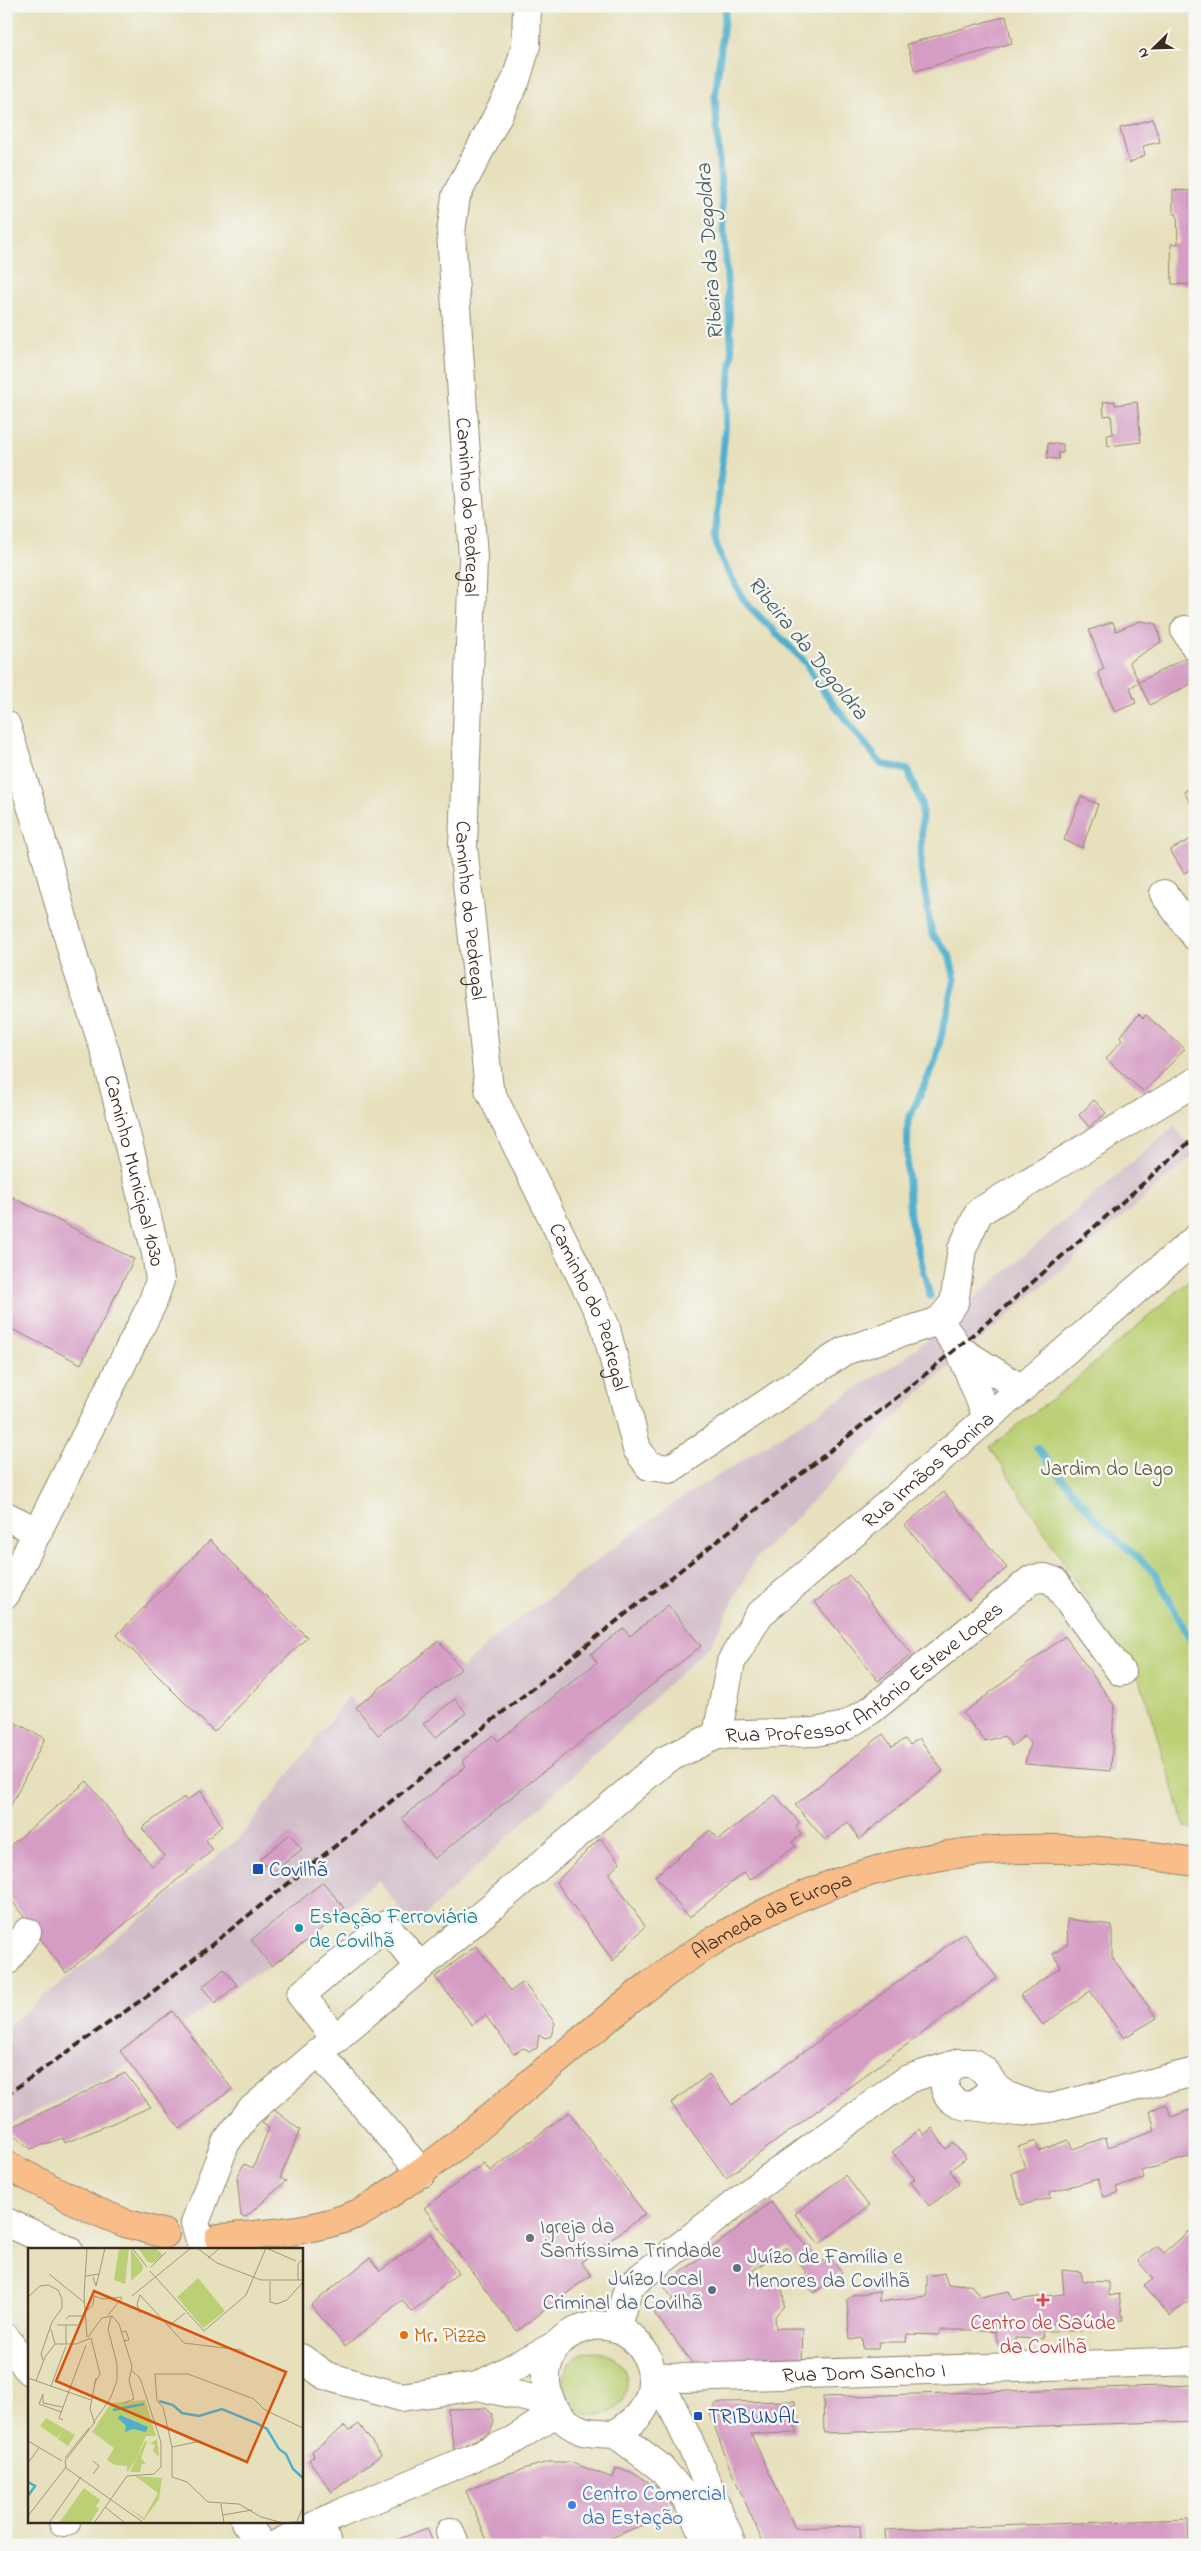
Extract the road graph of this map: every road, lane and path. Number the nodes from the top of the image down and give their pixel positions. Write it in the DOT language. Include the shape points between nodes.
graph roads {
  1 [pos="527,6"];
  2 [pos="6,726"];
  3 [pos="1164,894"];
  4 [pos="1195,936"];
  5 [pos="1195,1082"];
  6 [pos="1195,1239"];
  7 [pos="938,1321"];
  8 [pos="960,1350"];
  9 [pos="1020,1388"];
  10 [pos="987,1417"];
  11 [pos="6,1516"];
  12 [pos="38,1532"];
  13 [pos="6,1594"];
  14 [pos="1121,1672"];
  15 [pos="718,1734"];
  16 [pos="1195,1862"];
  17 [pos="27,1932"];
  18 [pos="6,1962"];
  19 [pos="420,1967"];
  20 [pos="328,2046"];
  21 [pos="959,2063"];
  22 [pos="1195,2072"];
  23 [pos="988,2078"];
  24 [pos="887,2092"];
  25 [pos="960,2102"];
  26 [pos="1050,2108"];
  27 [pos="6,2165"];
  28 [pos="422,2173"];
  29 [pos="6,2222"];
  30 [pos="165,2234"];
  31 [pos="211,2244"];
  32 [pos="64,2248"];
  33 [pos="616,2328"];
  34 [pos="6,2338"];
  35 [pos="558,2344"];
  36 [pos="302,2359"];
  37 [pos="1195,2361"];
  38 [pos="28,2369"];
  39 [pos="653,2381"];
  40 [pos="478,2386"];
  41 [pos="554,2408"];
  42 [pos="582,2430"];
  43 [pos="616,2434"];
  44 [pos="512,2441"];
  45 [pos="246,2524"];
  46 [pos="323,2534"];
  47 [pos="262,2545"];
  48 [pos="275,2545"];
  49 [pos="709,2545"];
  50 [pos="732,2545"];
  1 -- 7 [label="street, Caminho do Pedregal" via="526,46 516,80 456,196 451,233 473,558 463,846 489,1089 605,1325 637,1450 649,1466 670,1469 844,1351"];
  2 -- 12 [label="street, Caminho Municipal 1030" via="104,1051 156,1253 160,1280 152,1304"];
  3 -- 4 [label="street"];
  5 -- 7 [label="street" via="980,1212 962,1249 954,1303"];
  6 -- 9 [label="street, Rua Irmãos Bonina"];
  7 -- 8 [label="street"];
  8 -- 9 [label="street"];
  8 -- 10 [label="street"];
  9 -- 10 [label="street, Rua Irmãos Bonina"];
  10 -- 15 [label="street, Rua Irmãos Bonina" via="759,1615 731,1662"];
  11 -- 12 [label="street"];
  12 -- 13 [label="street, Caminho Municipal 1030"];
  14 -- 15 [label="street, Rua Professor António Esteve Lopes" via="1054,1581 1032,1579 871,1710 845,1726 815,1732"];
  15 -- 19 [label="street, Rua Professor António Esteve Lopes" via="665,1760"];
  16 -- 28 [label="main road, Alameda da Europa" via="1080,1848 1007,1848 902,1862 819,1888 760,1915 675,1967 620,2008"];
  17 -- 18 [label="street"];
  19 -- 20 [label="street, Rua Professor António Esteve Lopes"];
  19 -- 20 [label="street" via="386,1925 301,1995"];
  20 -- 28 [label="street"];
  20 -- 31 [label="street, Rua Professor António Esteve Lopes" via="264,2097 226,2142 196,2223"];
  21 -- 23 [label="street" via="973,2063 985,2071"];
  21 -- 24 [label="street" via="924,2073"];
  21 -- 25 [label="street" via="948,2072 944,2085"];
  22 -- 26 [label="street"];
  23 -- 25 [label="street" via="988,2092 984,2098"];
  23 -- 26 [label="street" via="1008,2096"];
  24 -- 25 [label="street" via="924,2089 941,2092"];
  24 -- 33 [label="street" via="744,2196 629,2286"];
  25 -- 26 [label="street" via="1018,2112"];
  27 -- 30 [label="main road" via="124,2224"];
  28 -- 31 [label="main road, Alameda da Europa" via="359,2213 298,2230"];
  29 -- 32 [label="street"];
  33 -- 35 [label="street" via="596,2325 575,2331"];
  33 -- 39 [label="street" via="635,2338 648,2356"];
  34 -- 38 [label="street"];
  35 -- 40 [label="street"];
  35 -- 41 [label="street" via="548,2362 545,2383"];
  36 -- 40 [label="street" via="326,2376 401,2397"];
  37 -- 39 [label="street, Rua Dom Sancho I"];
  39 -- 43 [label="street" via="650,2397 640,2415"];
  39 -- 50 [label="street" via="670,2402"];
  40 -- 41 [label="street"];
  41 -- 42 [label="street" via="564,2420"];
  41 -- 44 [label="street"];
  42 -- 43 [label="street"];
  42 -- 44 [label="street"];
  43 -- 49 [label="street" via="661,2468 686,2498"];
  44 -- 46 [label="street"];
  45 -- 47 [label="street"];
  46 -- 48 [label="street"];
}
